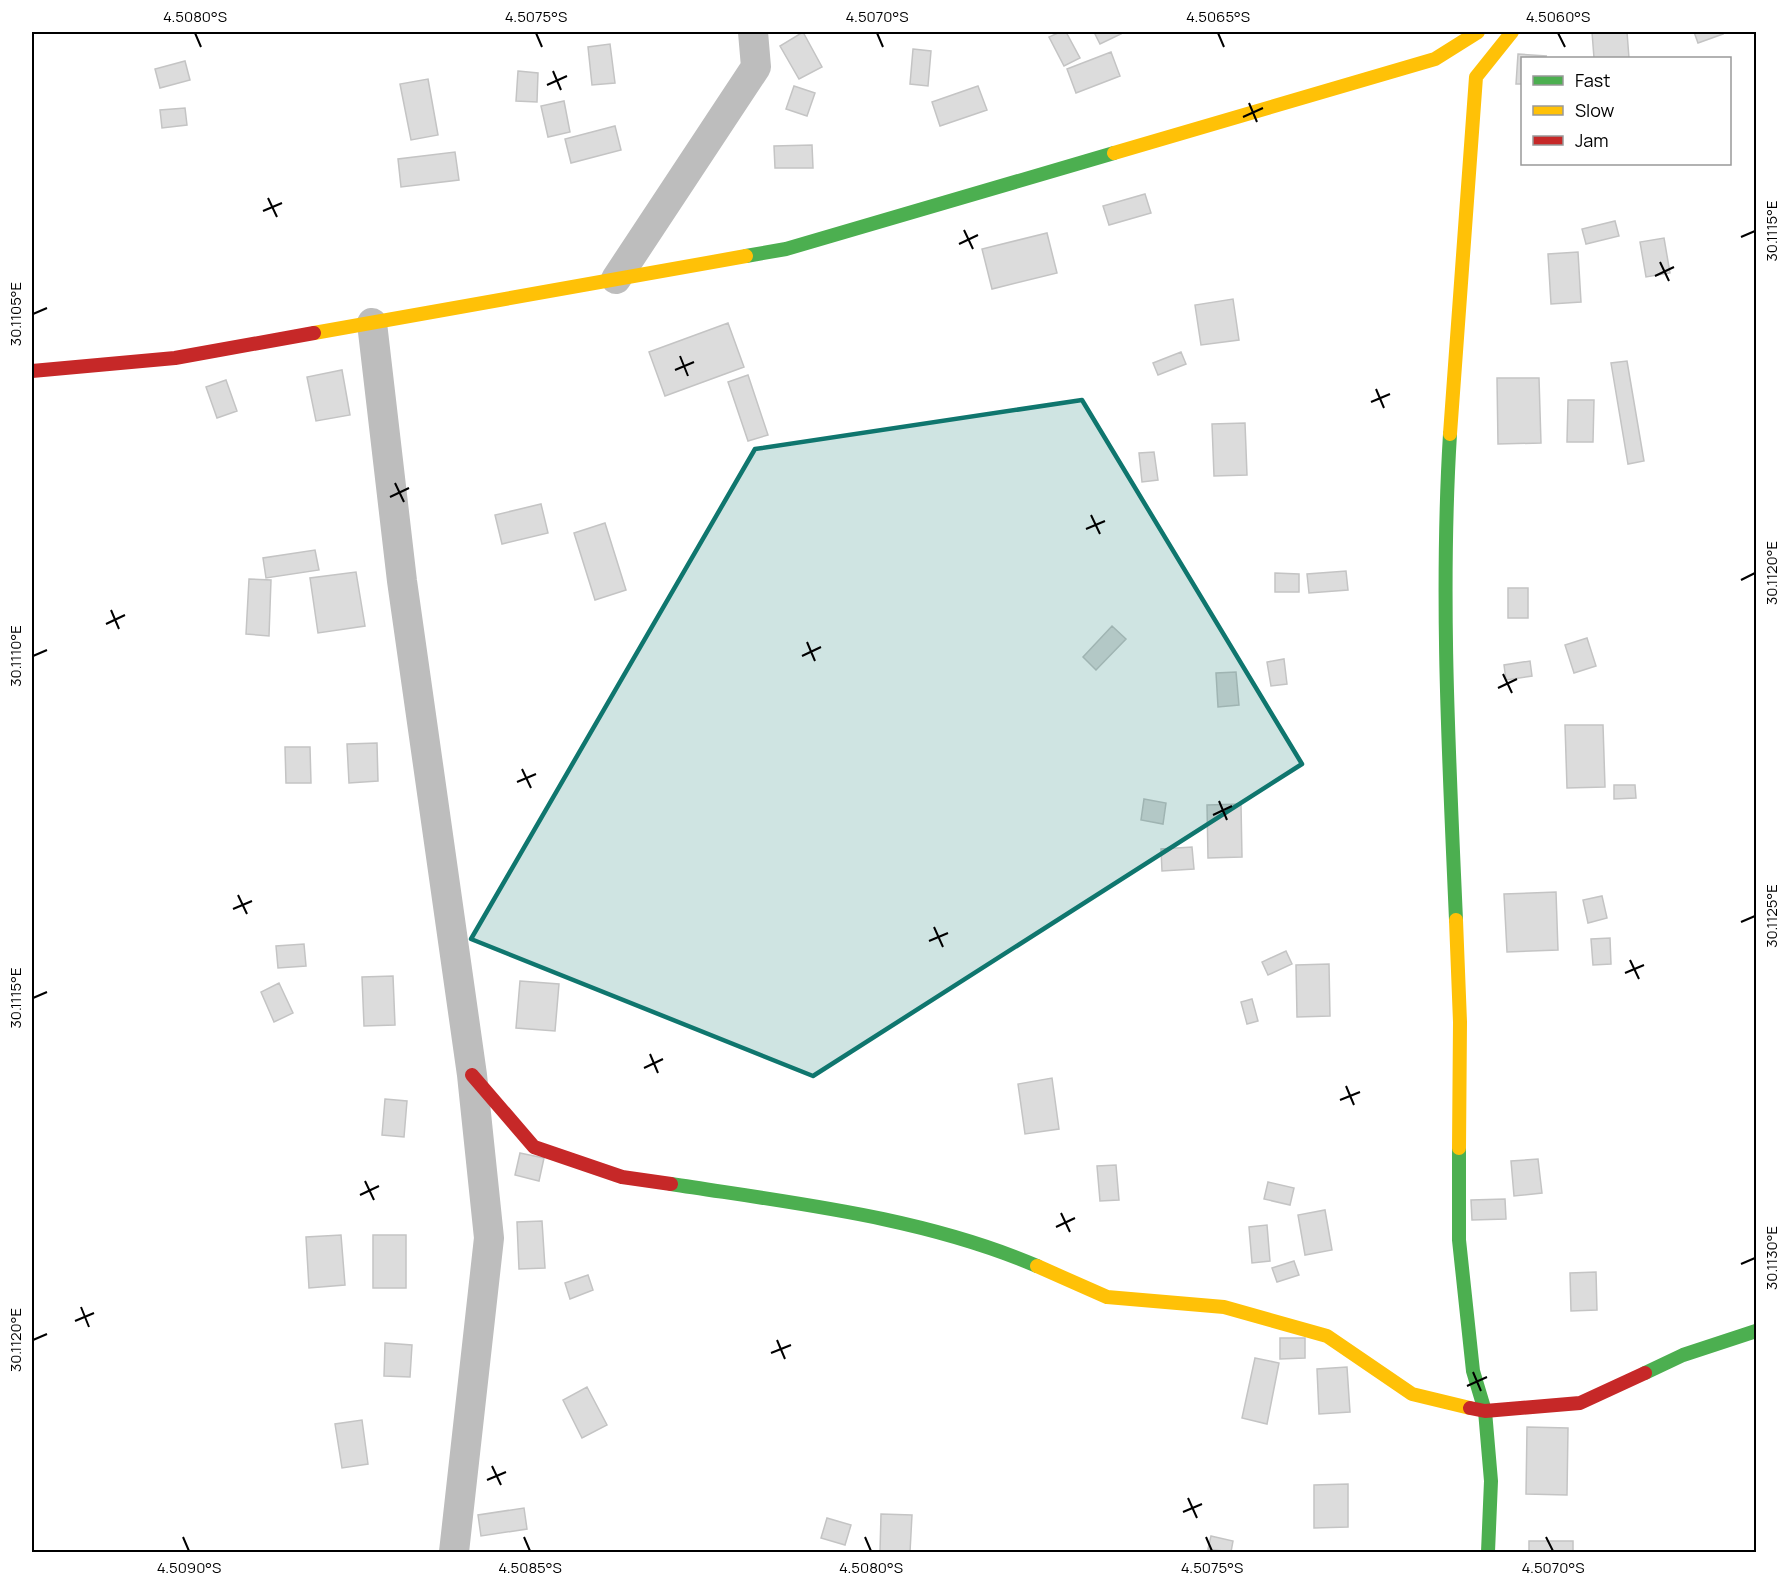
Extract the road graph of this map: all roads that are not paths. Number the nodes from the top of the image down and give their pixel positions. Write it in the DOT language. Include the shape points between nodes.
graph roads {
  1 [pos="753,32"];
  2 [pos="1478,32"];
  3 [pos="1512,32"];
  4 [pos="616,279"];
  5 [pos="372,323"];
  6 [pos="32,371"];
  7 [pos="472,1075"];
  8 [pos="1756,1331"];
  9 [pos="1485,1411"];
  10 [pos="454,1552"];
  11 [pos="1488,1552"];
  1 -- 4 [label="street" via="756,67"];
  2 -- 4 [label="street" via="1435,59 786,249"];
  3 -- 9 [label="street" via="1476,77 1444,531 1460,1022 1459,1240 1473,1371"];
  4 -- 5 [label="street"];
  5 -- 6 [label="street" via="174,358"];
  5 -- 7 [label="street" via="402,581"];
  7 -- 9 [label="street" via="534,1147 622,1177 788,1202 909,1226 1004,1252 1107,1297 1224,1307 1327,1336 1412,1394"];
  7 -- 10 [label="street" via="489,1238"];
  8 -- 9 [label="street" via="1683,1354 1580,1403"];
  9 -- 11 [label="street" via="1491,1481"];
}
